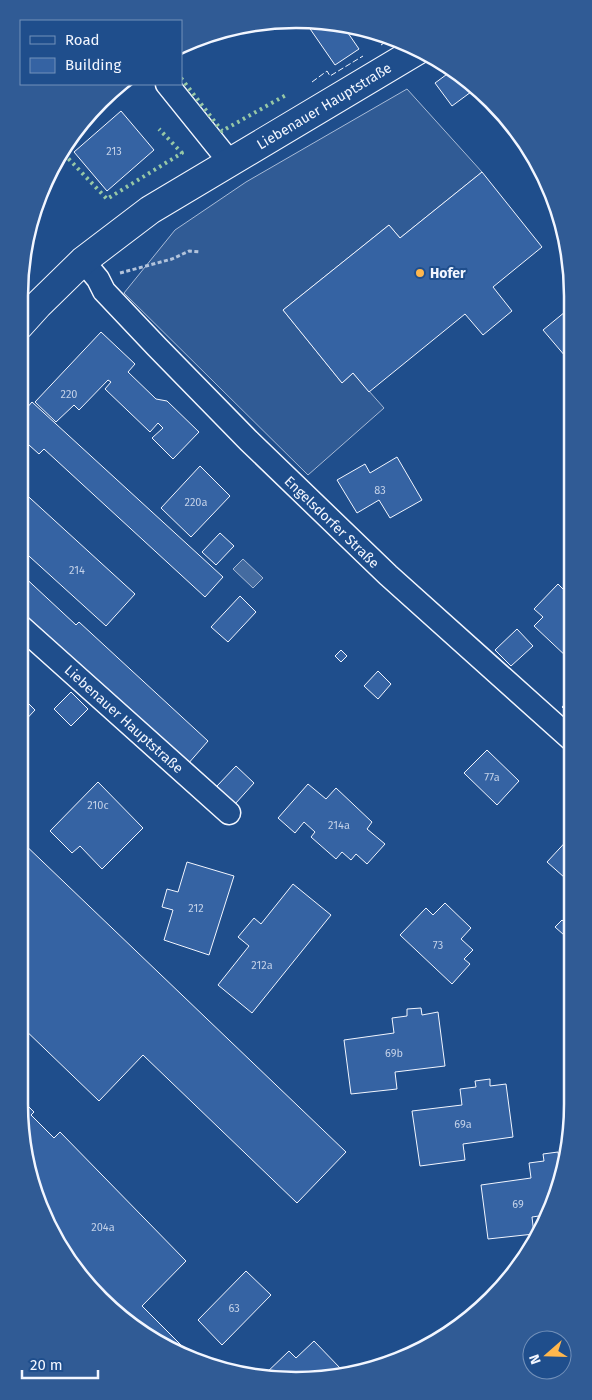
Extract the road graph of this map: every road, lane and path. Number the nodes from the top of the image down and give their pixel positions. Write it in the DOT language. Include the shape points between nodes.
graph roads {
  1 [pos="412,54"];
  2 [pos="167,85"];
  3 [pos="230,161"];
  4 [pos="200,252"];
  5 [pos="95,277"];
  6 [pos="28,316"];
  7 [pos="28,633"];
  8 [pos="564,733"];
  9 [pos="229,813"];
  1 -- 3 [label="main road, Liebenauer Hauptstraße"];
  2 -- 3 [label="street"];
  3 -- 5 [label="main road, Liebenauer Hauptstraße" via="150,210"];
  4 -- 5 [label="path" via="189,251 172,259"];
  5 -- 6 [label="main road, Liebenauer Hauptstraße" via="38,305"];
  5 -- 8 [label="street, Engelsdorfer Straße" via="156,347 249,441 381,569"];
  7 -- 9 [label="street, Liebenauer Hauptstraße"];
}
